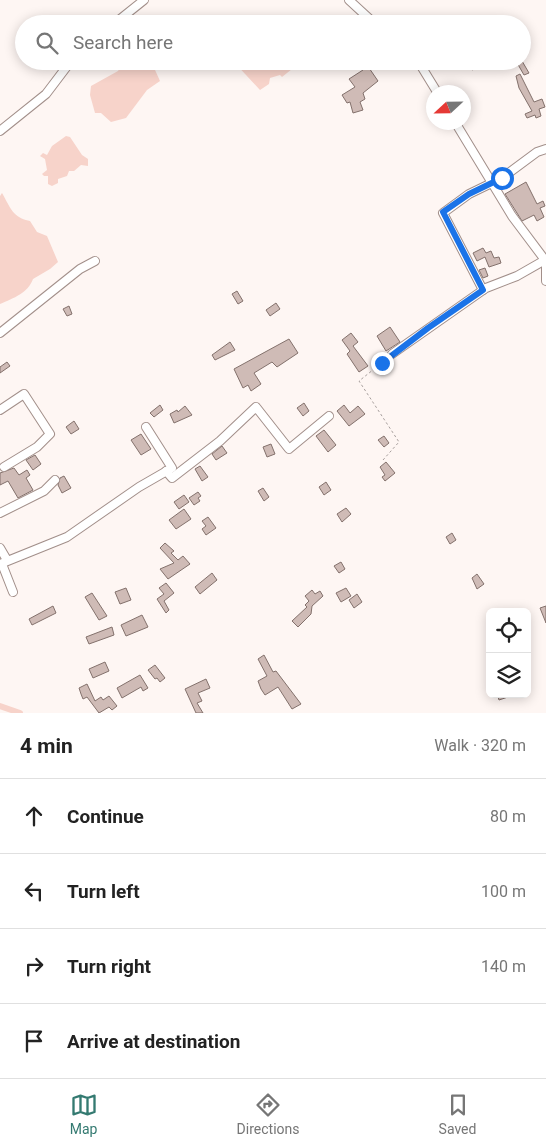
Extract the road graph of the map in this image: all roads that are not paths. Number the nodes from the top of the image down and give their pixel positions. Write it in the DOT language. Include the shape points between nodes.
graph roads {
  1 [pos="144,0"];
  2 [pos="349,0"];
  3 [pos="125,15"];
  4 [pos="365,15"];
  5 [pos="64,70"];
  6 [pos="424,70"];
  7 [pos="433,85"];
  8 [pos="460,130"];
  9 [pos="0,131"];
  10 [pos="546,148"];
  11 [pos="492,184"];
  12 [pos="546,260"];
  13 [pos="95,261"];
  14 [pos="546,281"];
  15 [pos="483,290"];
  16 [pos="0,333"];
  17 [pos="392,354"];
  18 [pos="0,410"];
  19 [pos="329,416"];
  20 [pos="146,427"];
  21 [pos="4,467"];
  22 [pos="166,471"];
  23 [pos="54,480"];
  24 [pos="0,513"];
  25 [pos="0,548"];
  26 [pos="3,563"];
  27 [pos="13,592"];
  1 -- 3 [label="street"];
  2 -- 4 [label="street"];
  5 -- 9 [label="street" via="46,94"];
  6 -- 7 [label="street"];
  8 -- 11 [label="street"];
  10 -- 11 [label="street"];
  11 -- 12 [label="street"];
  11 -- 15 [label="street" via="469,194 443,212"];
  12 -- 14 [label="street"];
  12 -- 15 [label="street"];
  13 -- 16 [label="street" via="80,269"];
  15 -- 17 [label="street"];
  18 -- 21 [label="street" via="24,394 50,434 37,447"];
  19 -- 22 [label="street" via="289,449 256,407 191,465 172,478"];
  20 -- 22 [label="street" via="172,468"];
  22 -- 26 [label="street" via="67,537"];
  23 -- 24 [label="street" via="44,491"];
  25 -- 26 [label="street"];
  26 -- 27 [label="street"];
}
